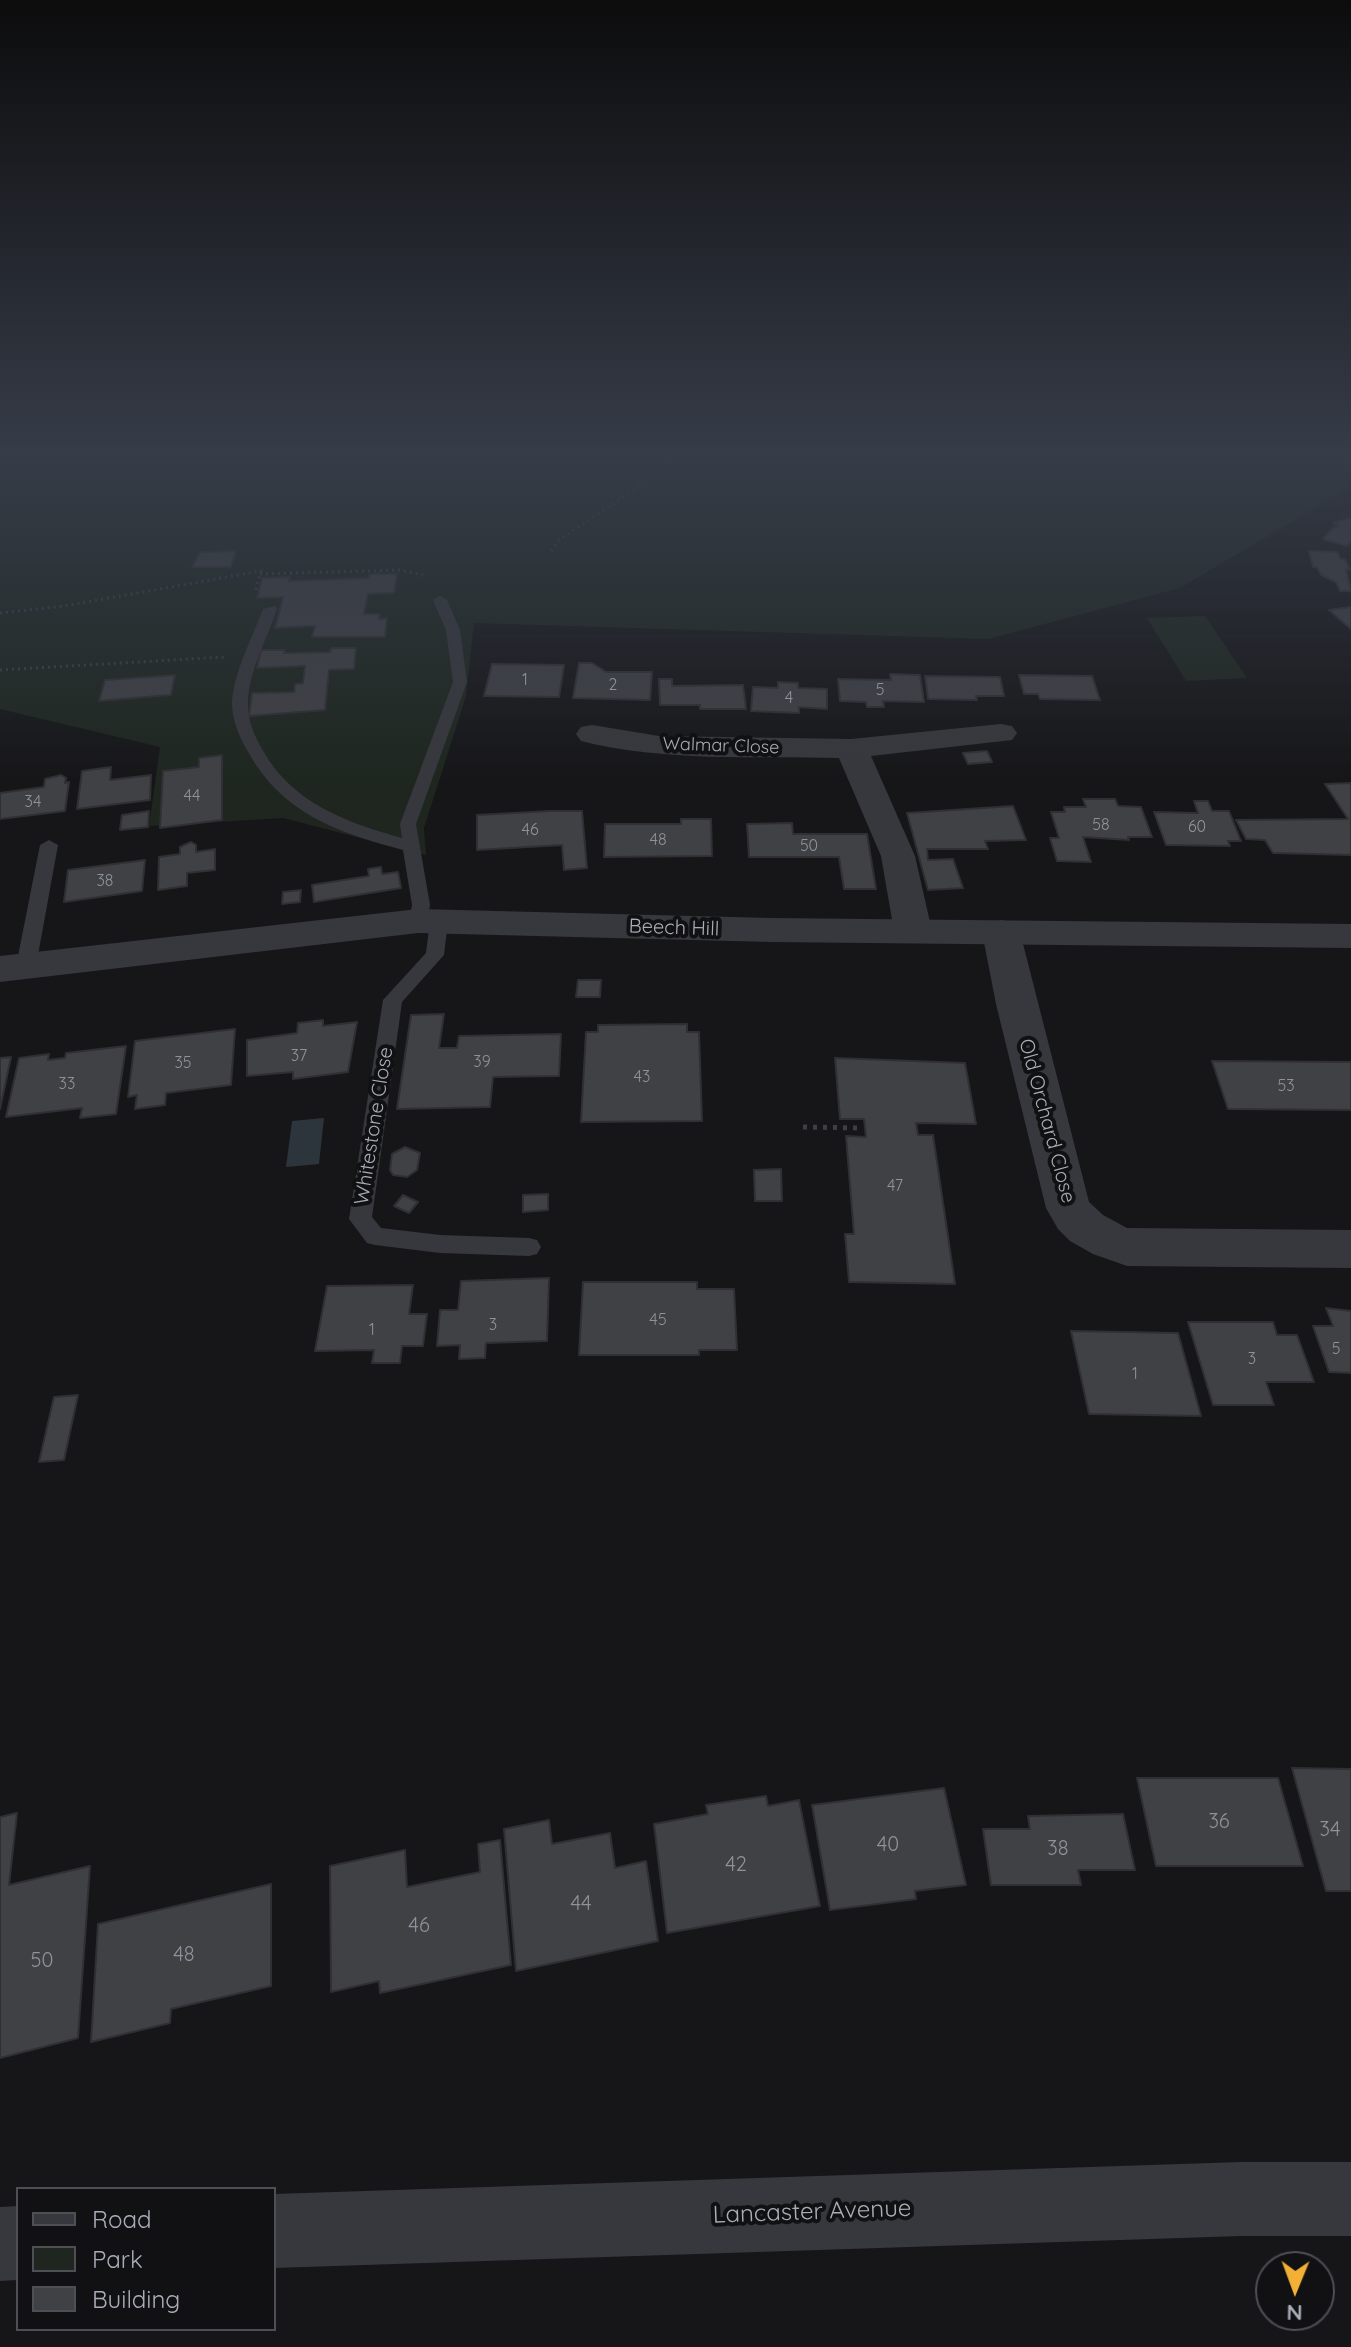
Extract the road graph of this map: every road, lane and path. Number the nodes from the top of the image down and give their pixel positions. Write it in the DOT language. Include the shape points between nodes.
graph roads {
  1 [pos="260,574"];
  2 [pos="423,575"];
  3 [pos="440,600"];
  4 [pos="270,609"];
  5 [pos="0,613"];
  6 [pos="226,656"];
  7 [pos="0,670"];
  8 [pos="1001,733"];
  9 [pos="592,734"];
  10 [pos="851,749"];
  11 [pos="49,845"];
  12 [pos="410,846"];
  13 [pos="429,921"];
  14 [pos="913,931"];
  15 [pos="1001,932"];
  16 [pos="1351,936"];
  17 [pos="13,967"];
  18 [pos="803,1127"];
  19 [pos="862,1128"];
  20 [pos="529,1247"];
  21 [pos="1351,1249"];
  22 [pos="1351,2199"];
  23 [pos="276,2231"];
  1 -- 2 [label="path" via="399,570"];
  1 -- 4 [label="path" via="253,601"];
  1 -- 5 [label="path"];
  3 -- 12 [label="lane, Whitestone Close" via="453,630 460,682 408,824"];
  4 -- 12 [label="lane" via="239,705 253,748 291,797 351,828"];
  6 -- 7 [label="path"];
  8 -- 10 [label="street, Walmar Close"];
  9 -- 10 [label="street, Walmar Close" via="659,745"];
  10 -- 14 [label="street" via="898,856"];
  11 -- 17 [label="lane"];
  12 -- 13 [label="lane, Whitestone Close"];
  13 -- 14 [label="street, Beech Hill"];
  13 -- 17 [label="street, Beech Hill"];
  13 -- 20 [label="lane, Whitestone Close" via="435,955 393,1000 360,1219 375,1236"];
  14 -- 15 [label="street, Beech Hill"];
  15 -- 16 [label="street, Beech Hill"];
  15 -- 21 [label="street, Old Orchard Close" via="1068,1208 1080,1226 1127,1247"];
  18 -- 19 [label="path"];
  22 -- 23 [label="street, Lancaster Avenue"];
}
